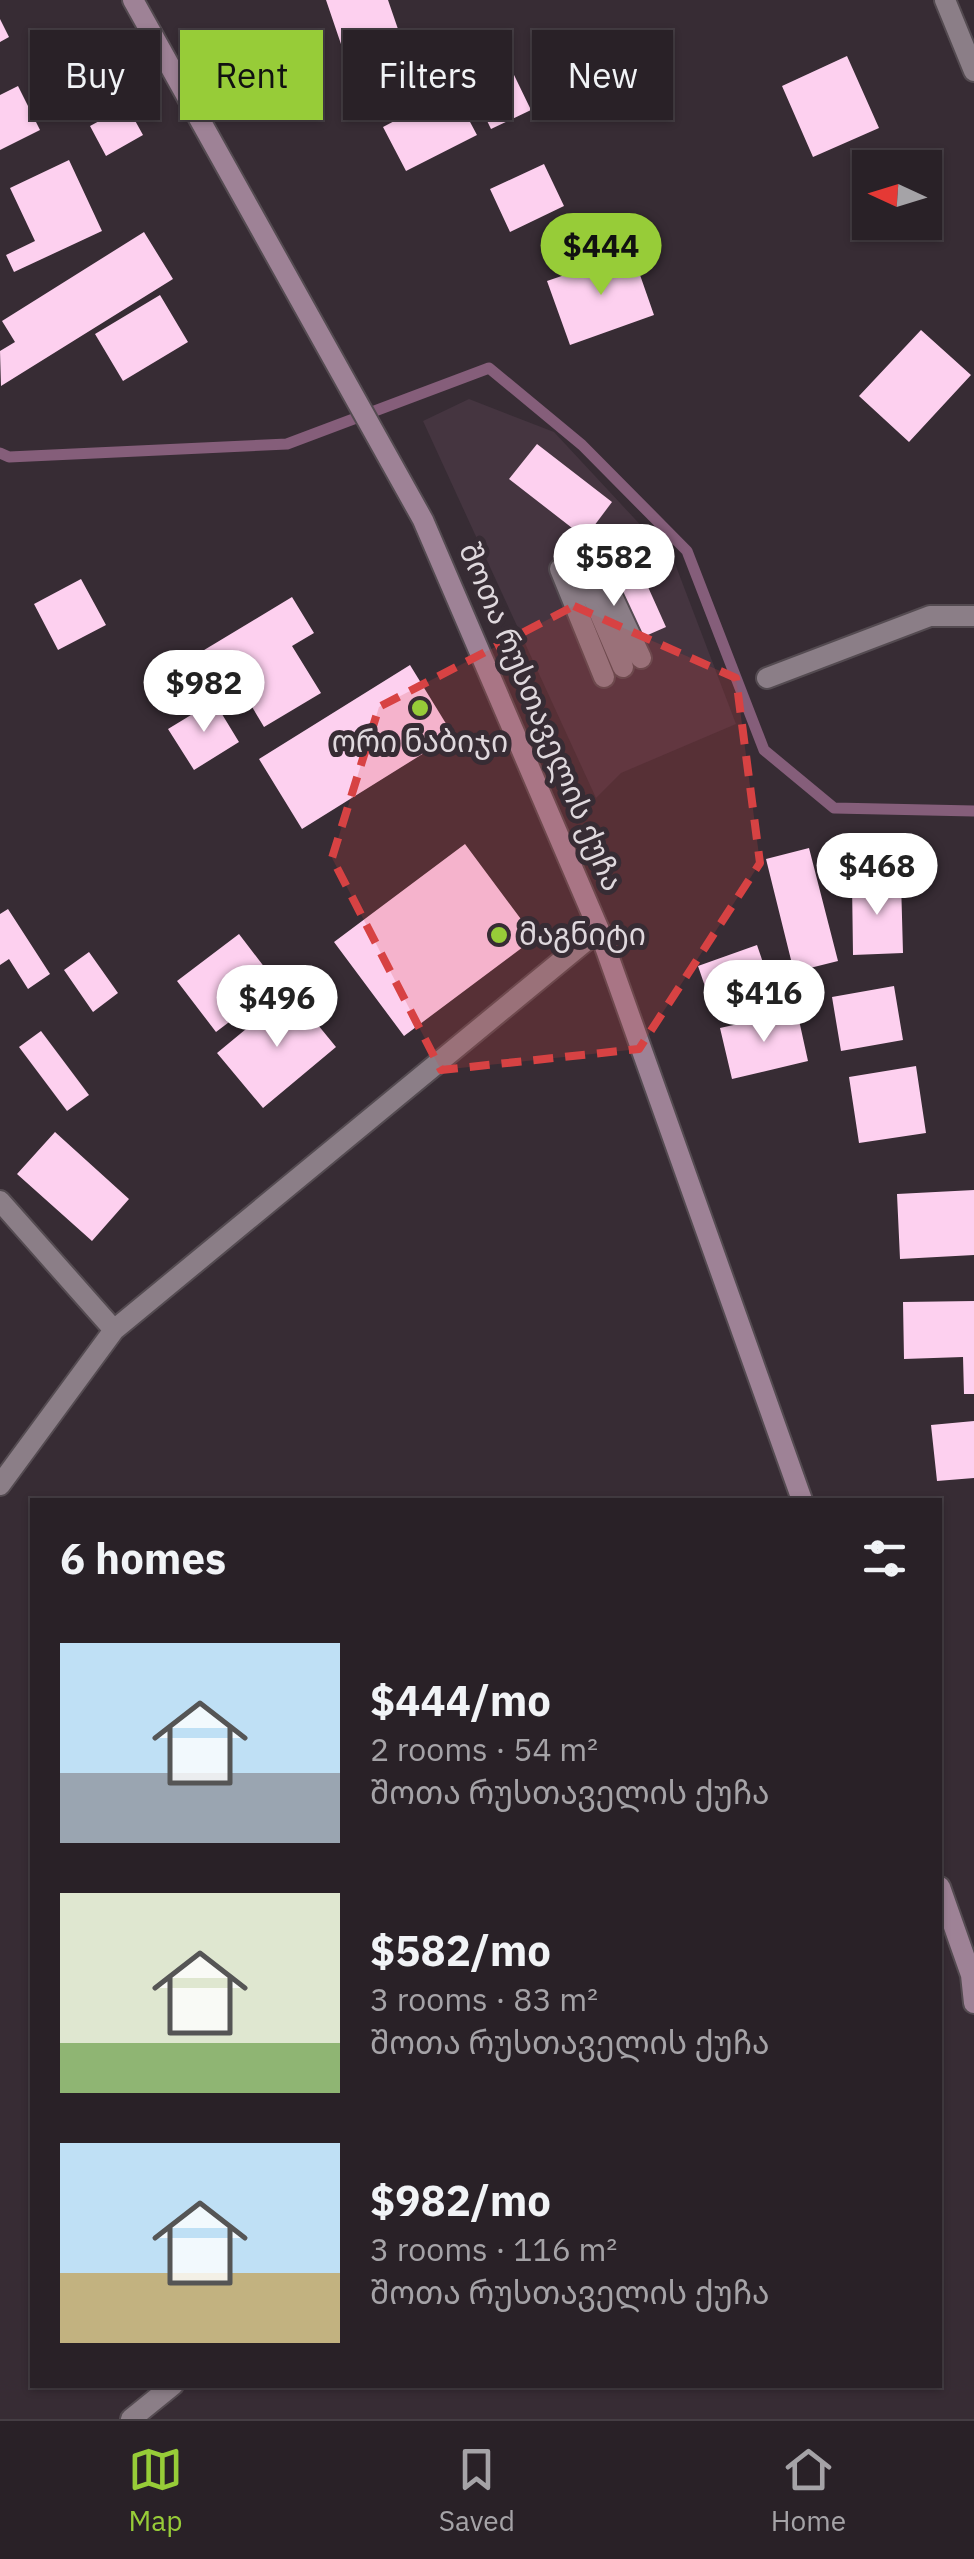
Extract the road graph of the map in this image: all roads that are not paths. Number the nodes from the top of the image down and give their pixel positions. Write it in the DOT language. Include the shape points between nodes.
graph roads {
  1 [pos="133,0"];
  2 [pos="945,0"];
  3 [pos="974,71"];
  4 [pos="974,616"];
  5 [pos="623,667"];
  6 [pos="767,678"];
  7 [pos="599,930"];
  8 [pos="0,1201"];
  9 [pos="114,1330"];
  10 [pos="0,1485"];
  11 [pos="801,1498"];
  12 [pos="942,1893"];
  13 [pos="974,2003"];
  14 [pos="168,2388"];
  15 [pos="131,2419"];
  1 -- 7 [label="main road, შოთა რუსთაველის ქუჩა" via="423,520"];
  2 -- 3 [label="street"];
  4 -- 6 [label="street" via="930,616"];
  5 -- 5 [label="street" via="577,562"];
  7 -- 9 [label="street"];
  7 -- 11 [label="main road, შოთა რუსთაველის ქუჩა"];
  8 -- 9 [label="street"];
  9 -- 10 [label="street"];
  12 -- 13 [label="main road"];
  14 -- 15 [label="street"];
}
